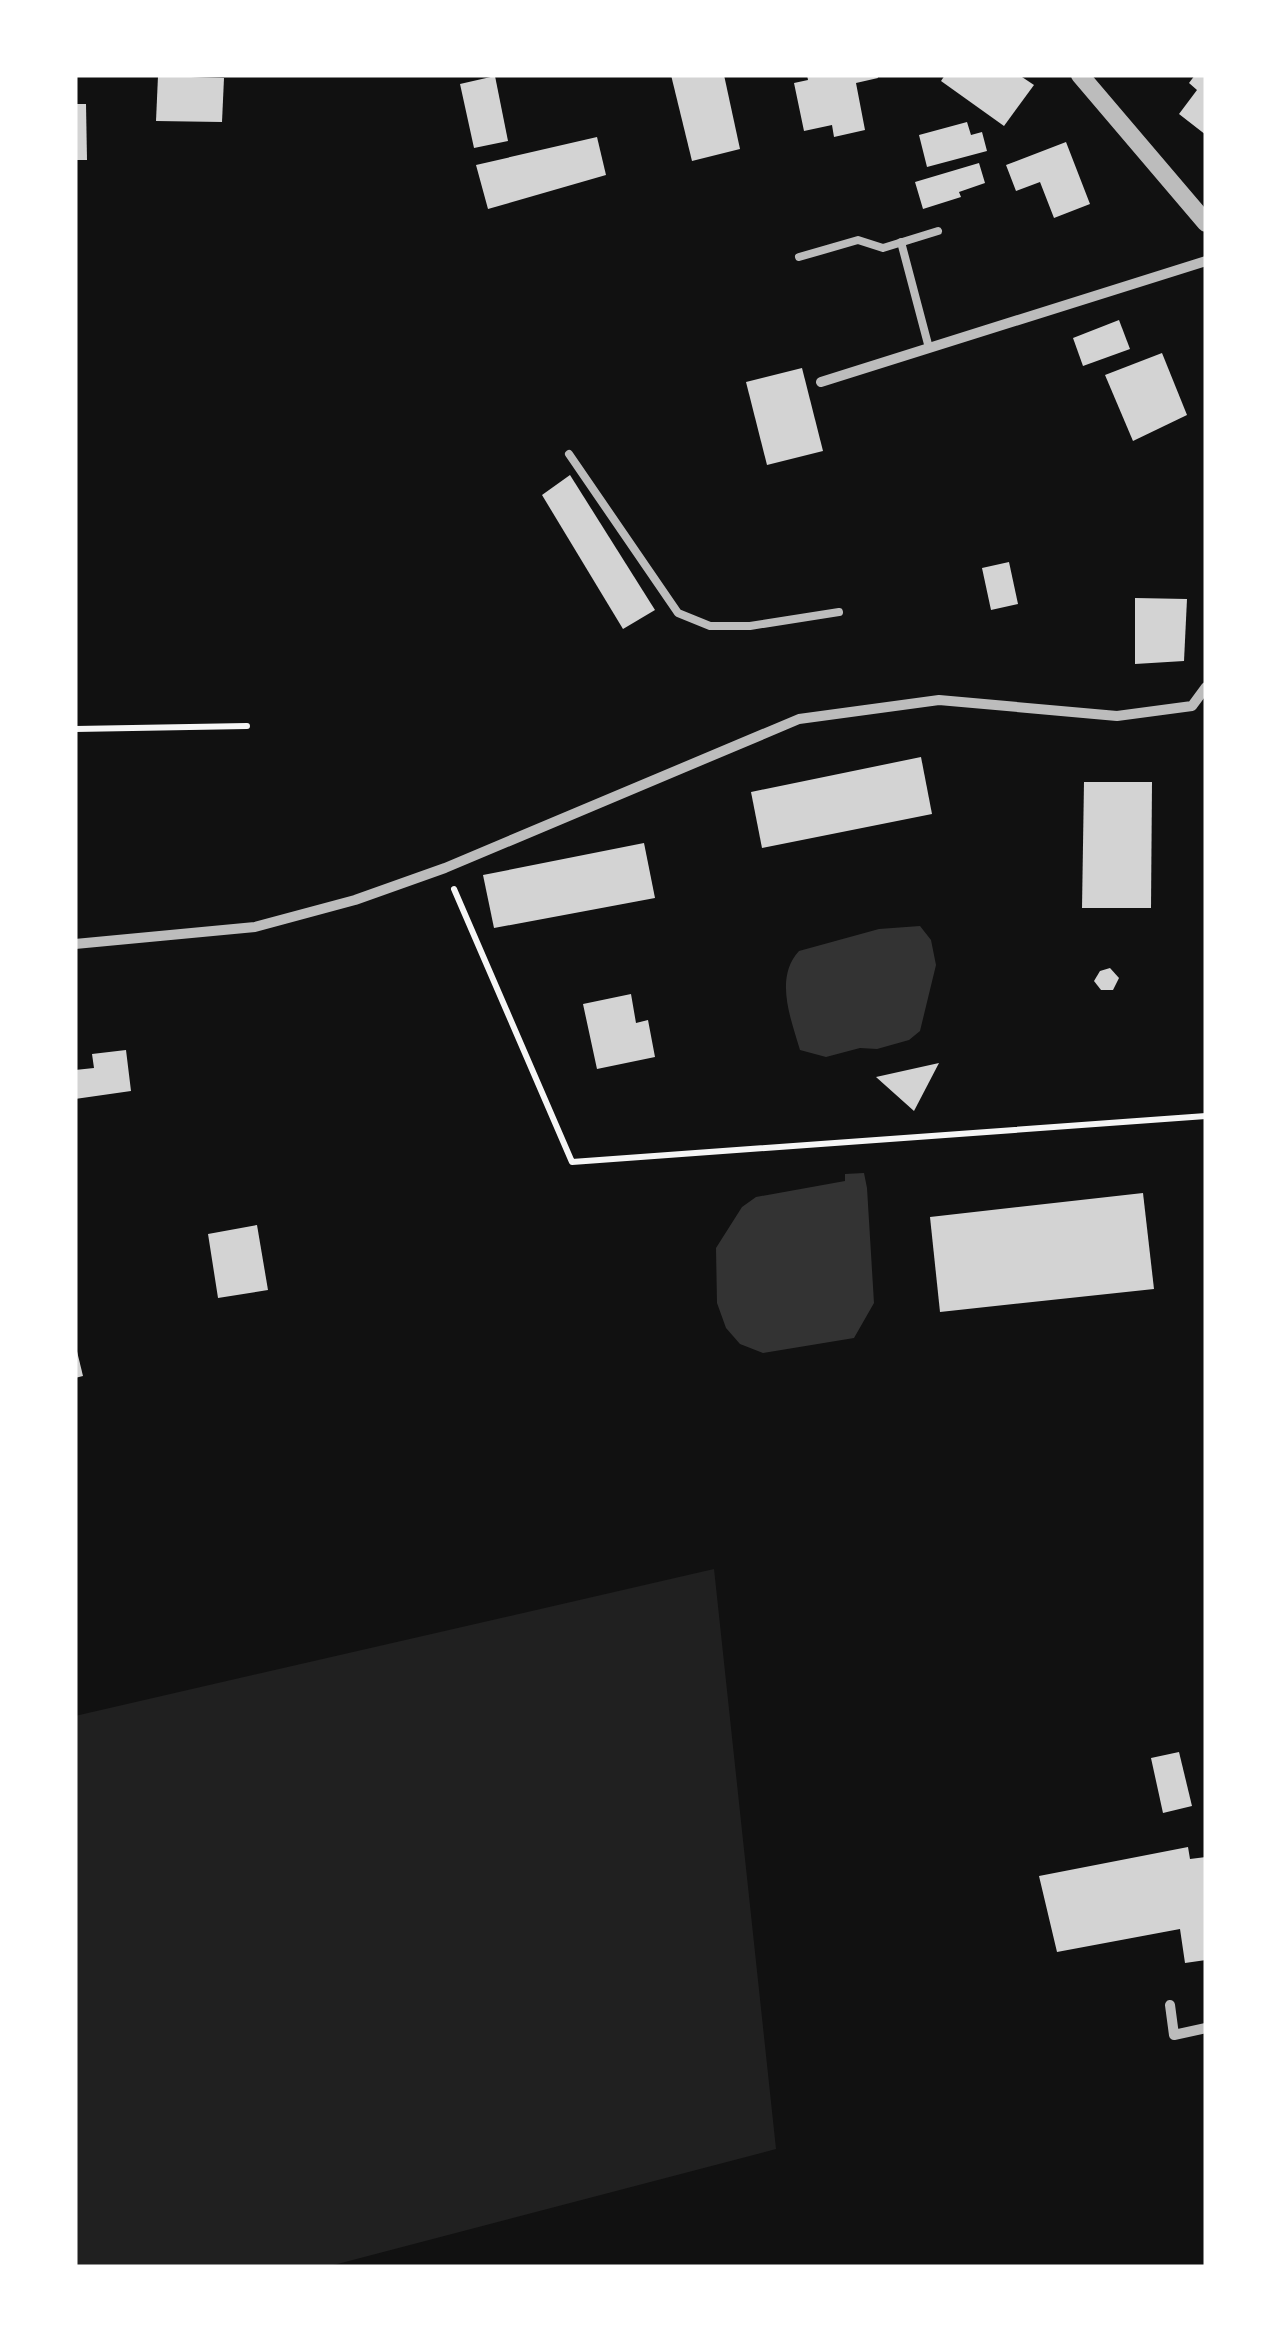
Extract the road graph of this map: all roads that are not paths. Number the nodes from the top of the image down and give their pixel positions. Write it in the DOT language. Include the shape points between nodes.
graph roads {
  1 [pos="1080,75"];
  2 [pos="1206,223"];
  3 [pos="938,231"];
  4 [pos="901,242"];
  5 [pos="798,257"];
  6 [pos="1206,261"];
  7 [pos="929,348"];
  8 [pos="821,382"];
  9 [pos="569,454"];
  10 [pos="838,612"];
  11 [pos="1206,687"];
  12 [pos="75,944"];
  13 [pos="1170,2004"];
  14 [pos="1206,2028"];
  1 -- 2 [label="street"];
  3 -- 4 [label="lane"];
  4 -- 5 [label="lane" via="883,248 858,240"];
  4 -- 7 [label="lane"];
  6 -- 7 [label="street"];
  7 -- 8 [label="street"];
  9 -- 10 [label="lane" via="678,613 710,626 750,626"];
  11 -- 12 [label="street" via="1192,706 1117,716 939,700 799,719 355,900 255,927"];
  13 -- 14 [label="street" via="1174,2035"];
}
